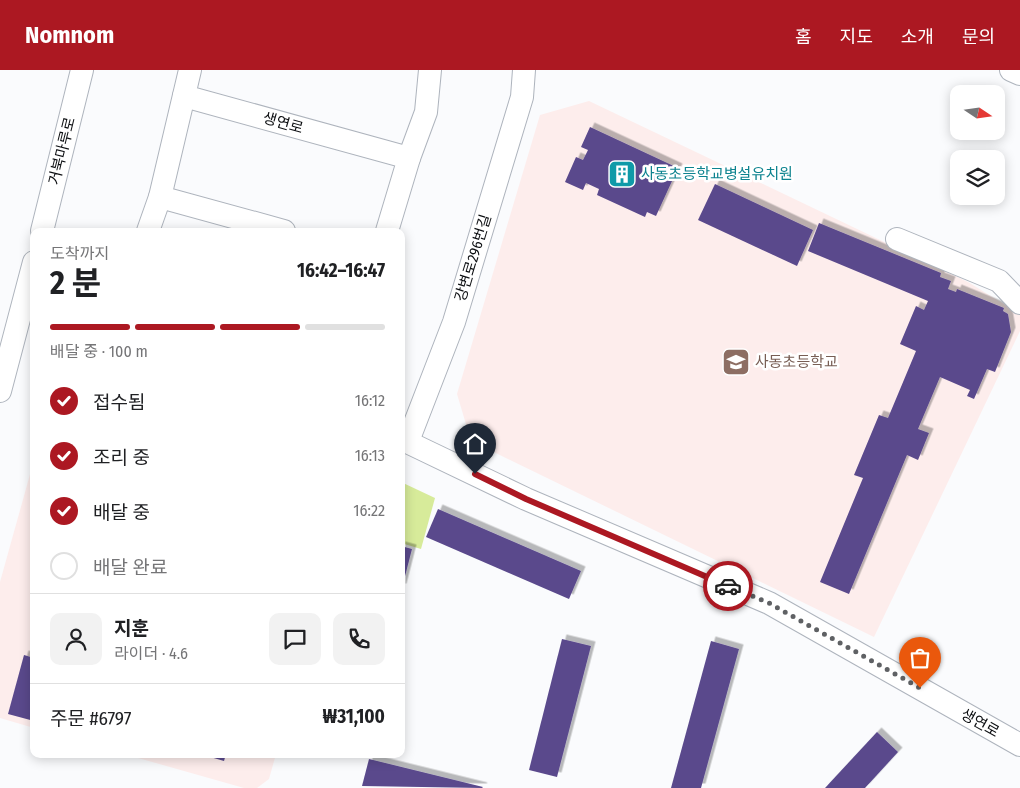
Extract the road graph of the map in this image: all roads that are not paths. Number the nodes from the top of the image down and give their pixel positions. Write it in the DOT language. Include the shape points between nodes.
graph roads {
  1 [pos="82,70"];
  2 [pos="190,70"];
  3 [pos="430,70"];
  4 [pos="524,70"];
  5 [pos="1011,70"];
  6 [pos="1020,74"];
  7 [pos="184,96"];
  8 [pos="409,158"];
  9 [pos="160,197"];
  10 [pos="43,228"];
  11 [pos="149,228"];
  12 [pos="273,228"];
  13 [pos="388,228"];
  14 [pos="897,239"];
  15 [pos="30,278"];
  16 [pos="1020,303"];
  17 [pos="17,328"];
  18 [pos="0,391"];
  19 [pos="405,438"];
  20 [pos="405,440"];
  21 [pos="1020,745"];
  1 -- 10 [label="street, 거북마루로"];
  2 -- 7 [label="street"];
  3 -- 8 [label="street" via="426,112"];
  4 -- 19 [label="street, 강변로296번길" via="522,97 454,322"];
  5 -- 6 [label="street"];
  7 -- 8 [label="street, 생연로"];
  7 -- 9 [label="street"];
  8 -- 13 [label="street"];
  9 -- 11 [label="street"];
  9 -- 12 [label="street"];
  14 -- 16 [label="street" via="999,281"];
  15 -- 17 [label="street"];
  17 -- 18 [label="street"];
  20 -- 21 [label="street, 생연로" via="526,499 769,603"];
}
